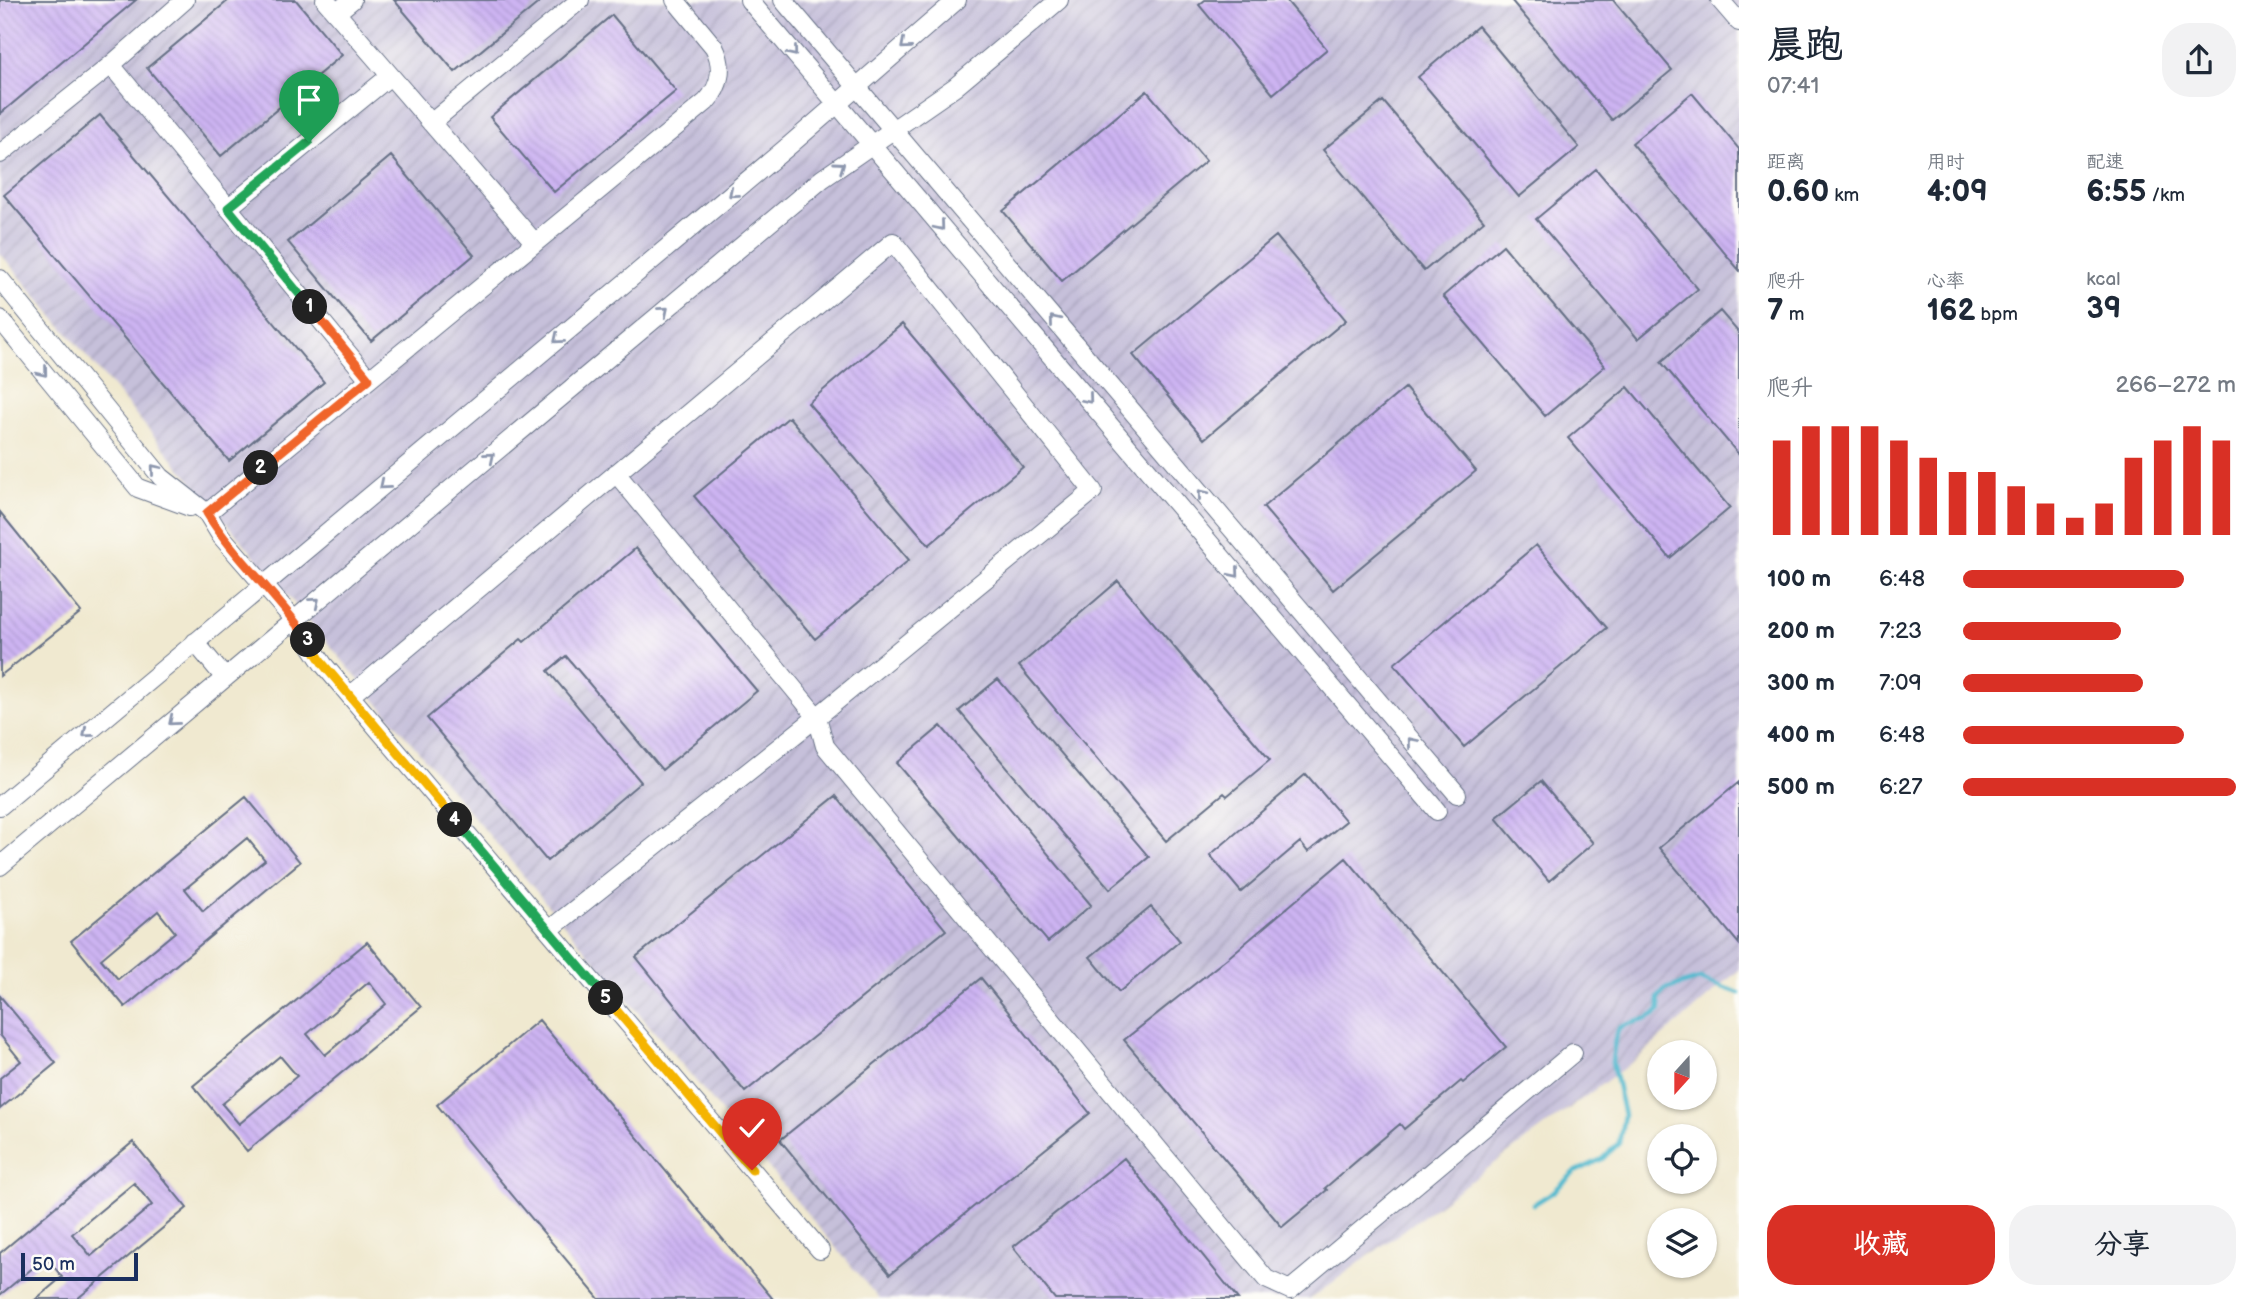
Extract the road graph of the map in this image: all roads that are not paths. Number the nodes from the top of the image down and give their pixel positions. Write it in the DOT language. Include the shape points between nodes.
graph roads {
  1 [pos="185,0"];
  2 [pos="352,0"];
  3 [pos="580,0"];
  4 [pos="675,0"];
  5 [pos="750,0"];
  6 [pos="783,0"];
  7 [pos="957,0"];
  8 [pos="1059,0"];
  9 [pos="1720,0"];
  10 [pos="330,7"];
  11 [pos="1739,22"];
  12 [pos="111,65"];
  13 [pos="390,76"];
  14 [pos="857,87"];
  15 [pos="837,104"];
  16 [pos="431,123"];
  17 [pos="893,130"];
  18 [pos="872,145"];
  19 [pos="0,154"];
  20 [pos="228,208"];
  21 [pos="535,243"];
  22 [pos="0,279"];
  23 [pos="0,319"];
  24 [pos="369,379"];
  25 [pos="616,473"];
  26 [pos="207,513"];
  27 [pos="264,585"];
  28 [pos="294,620"];
  29 [pos="195,642"];
  30 [pos="225,678"];
  31 [pos="350,696"];
  32 [pos="817,717"];
  33 [pos="1457,794"];
  34 [pos="0,806"];
  35 [pos="1437,811"];
  36 [pos="0,866"];
  37 [pos="549,930"];
  38 [pos="1573,1053"];
  39 [pos="820,1251"];
  1 -- 12 [label="street"];
  2 -- 10 [label="street"];
  3 -- 16 [label="street"];
  4 -- 21 [label="street" via="714,47 720,69 716,90"];
  5 -- 15 [label="street, one-way"];
  6 -- 14 [label="street"];
  7 -- 14 [label="street, one-way"];
  8 -- 17 [label="street" via="955,87"];
  9 -- 11 [label="street"];
  10 -- 13 [label="street"];
  12 -- 19 [label="street"];
  12 -- 20 [label="street"];
  13 -- 16 [label="street"];
  13 -- 20 [label="street"];
  14 -- 15 [label="street"];
  14 -- 17 [label="street"];
  15 -- 18 [label="street"];
  15 -- 27 [label="street, one-way"];
  16 -- 21 [label="street"];
  17 -- 18 [label="street"];
  33 -- 17 [label="street, one-way"];
  28 -- 18 [label="street, one-way" via="822,179"];
  18 -- 35 [label="street, one-way"];
  20 -- 24 [label="street"];
  21 -- 24 [label="street"];
  26 -- 22 [label="street, one-way" via="161,477"];
  23 -- 26 [label="street, one-way" via="138,488"];
  24 -- 26 [label="street"];
  25 -- 31 [label="street"];
  25 -- 32 [label="street"];
  25 -- 32 [label="street" via="893,242 1093,491"];
  26 -- 27 [label="street"];
  27 -- 28 [label="street"];
  27 -- 29 [label="street"];
  28 -- 30 [label="street"];
  28 -- 31 [label="street"];
  29 -- 30 [label="street"];
  29 -- 34 [label="street, one-way"];
  30 -- 36 [label="street, one-way"];
  31 -- 37 [label="street"];
  32 -- 37 [label="street"];
  32 -- 38 [label="street" via="825,746 843,768 1266,1279 1290,1290"];
  37 -- 39 [label="street"];
}
